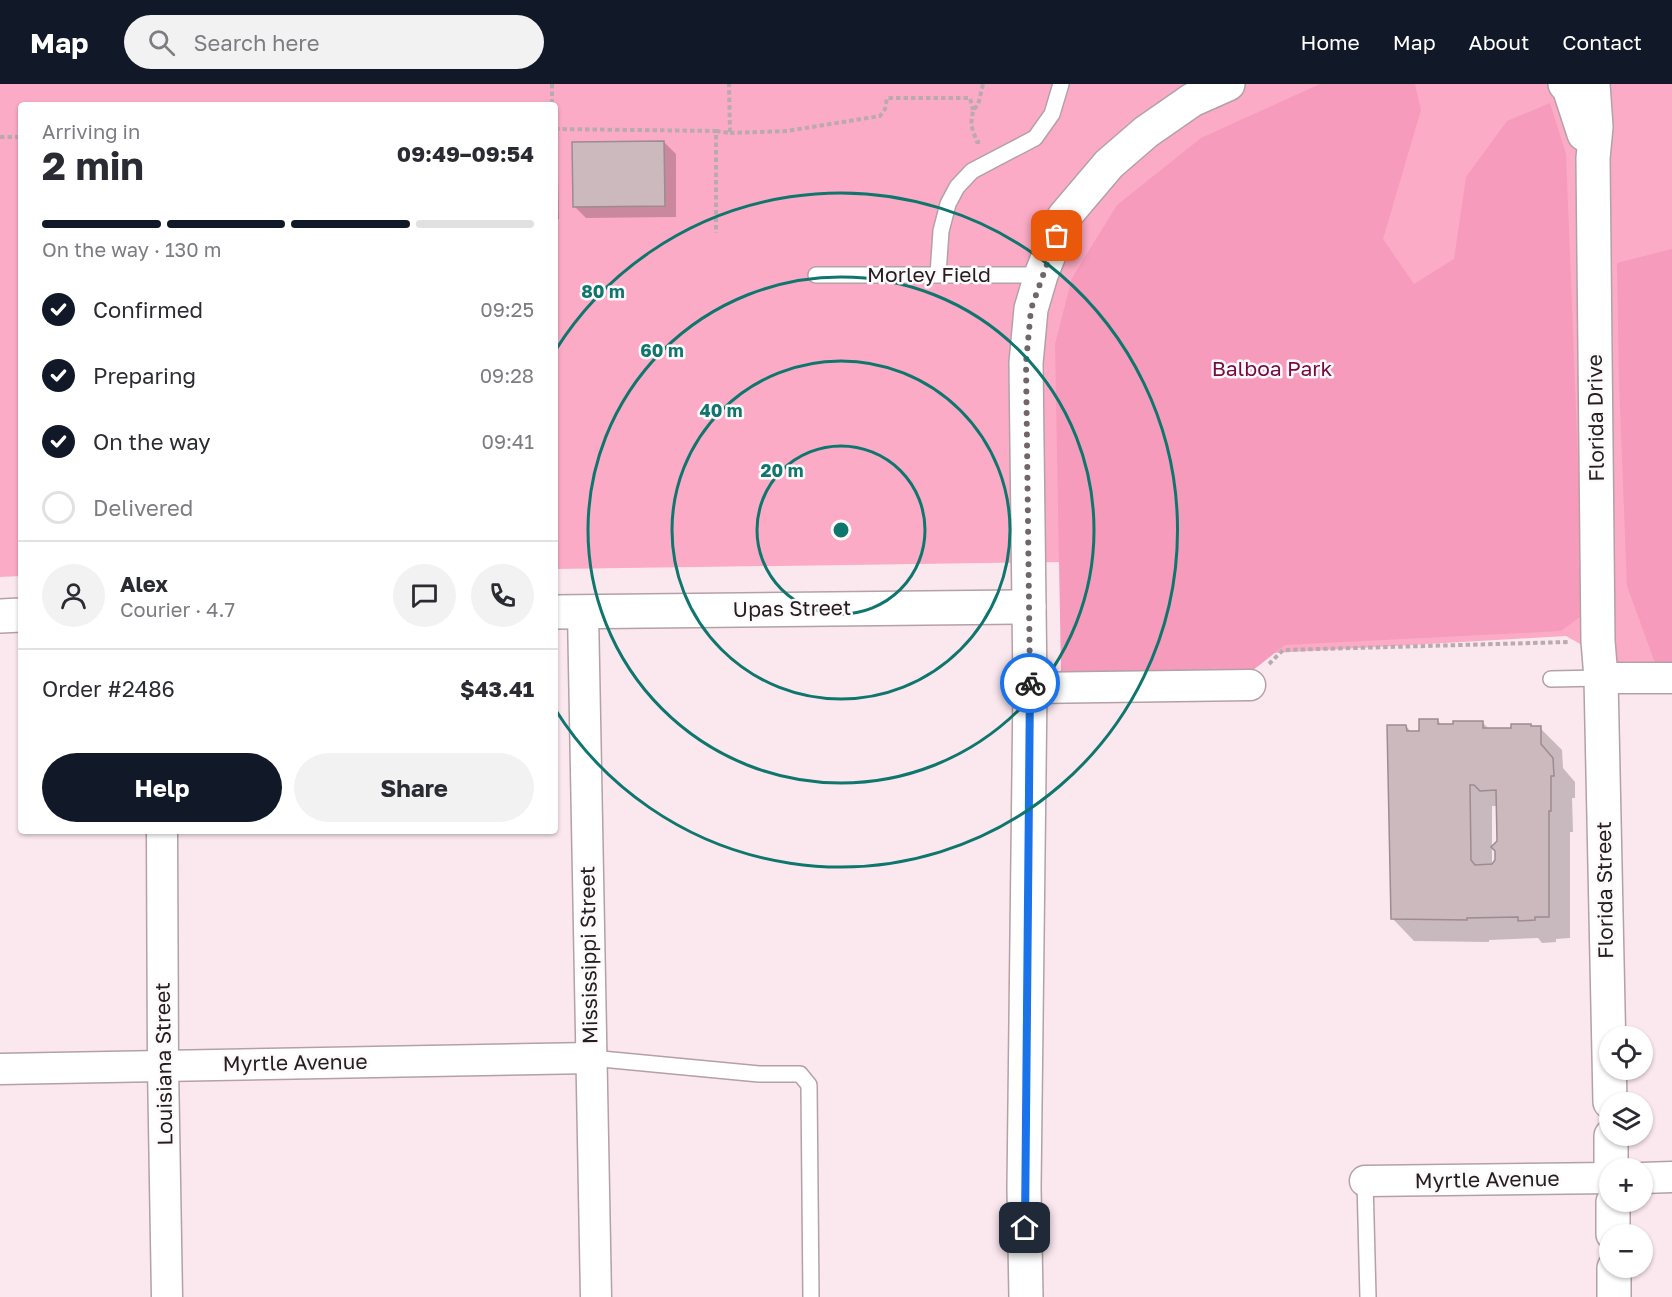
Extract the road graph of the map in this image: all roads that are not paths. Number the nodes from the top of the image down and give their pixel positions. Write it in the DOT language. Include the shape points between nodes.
graph roads {
  1 [pos="1061,84"];
  2 [pos="1228,84"];
  3 [pos="1566,84"];
  4 [pos="1593,84"];
  5 [pos="1593,159"];
  6 [pos="938,274"];
  7 [pos="816,275"];
  8 [pos="1041,275"];
  9 [pos="1029,607"];
  10 [pos="569,612"];
  11 [pos="18,615"];
  12 [pos="0,616"];
  13 [pos="1601,678"];
  14 [pos="1672,678"];
  15 [pos="1551,679"];
  16 [pos="1250,685"];
  17 [pos="1030,688"];
  18 [pos="162,834"];
  19 [pos="591,1058"];
  20 [pos="163,1066"];
  21 [pos="0,1069"];
  22 [pos="1610,1092"];
  23 [pos="1672,1177"];
  24 [pos="1599,1178"];
  25 [pos="1653,1178"];
  26 [pos="1365,1181"];
  27 [pos="1614,1278"];
  28 [pos="167,1297"];
  29 [pos="596,1297"];
  30 [pos="811,1297"];
  31 [pos="1026,1297"];
  32 [pos="1368,1297"];
  33 [pos="1614,1297"];
  1 -- 6 [label="lane" via="1052,114 1035,138 972,171 957,187 941,231"];
  2 -- 8 [label="street" via="1192,100 1109,164 1065,217"];
  3 -- 5 [label="street, Florida Drive"];
  4 -- 5 [label="street, Florida Drive"];
  5 -- 13 [label="street, Florida Drive"];
  6 -- 7 [label="lane, Morley Field"];
  6 -- 8 [label="lane, Morley Field"];
  8 -- 9 [label="street" via="1031,309 1026,363"];
  9 -- 10 [label="street, Upas Street"];
  9 -- 17 [label="street"];
  10 -- 19 [label="street, Mississippi Street"];
  11 -- 12 [label="street"];
  13 -- 14 [label="street"];
  13 -- 15 [label="lane"];
  13 -- 22 [label="street, Florida Street"];
  16 -- 17 [label="street"];
  17 -- 31 [label="street"];
  18 -- 20 [label="street, Louisiana Street"];
  19 -- 20 [label="street, Myrtle Avenue"];
  19 -- 29 [label="street, Mississippi Street"];
  19 -- 30 [label="lane" via="759,1074 800,1074 809,1085"];
  20 -- 21 [label="street, Myrtle Avenue"];
  20 -- 28 [label="street, Louisiana Street"];
  23 -- 25 [label="street"];
  24 -- 26 [label="street, Myrtle Avenue"];
  26 -- 32 [label="lane"];
  27 -- 33 [label="street"];
}
